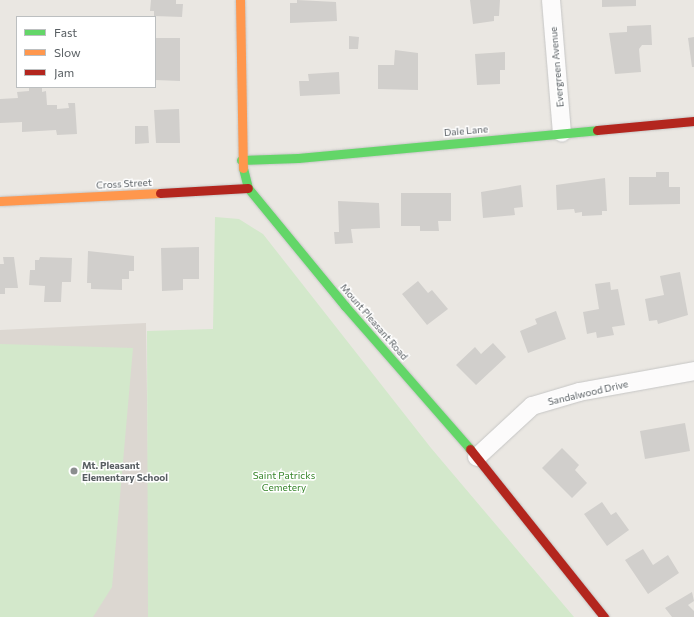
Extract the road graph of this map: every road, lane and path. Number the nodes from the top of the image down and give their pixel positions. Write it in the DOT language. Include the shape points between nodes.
graph roads {
  1 [pos="240,0"];
  2 [pos="551,0"];
  3 [pos="694,121"];
  4 [pos="562,133"];
  5 [pos="240,160"];
  6 [pos="248,188"];
  7 [pos="0,201"];
  8 [pos="694,371"];
  9 [pos="477,457"];
  10 [pos="604,617"];
  1 -- 5 [label="street, Mount Pleasant Road"];
  2 -- 4 [label="street, Evergreen Avenue"];
  3 -- 4 [label="street, Dale Lane"];
  4 -- 5 [label="street, Dale Lane" via="298,158"];
  5 -- 6 [label="street, Mount Pleasant Road"];
  6 -- 7 [label="street, Cross Street"];
  6 -- 9 [label="street, Mount Pleasant Road" via="345,306"];
  8 -- 9 [label="street, Sandalwood Drive" via="579,392 532,406"];
  9 -- 10 [label="street, Mount Pleasant Road"];
}
